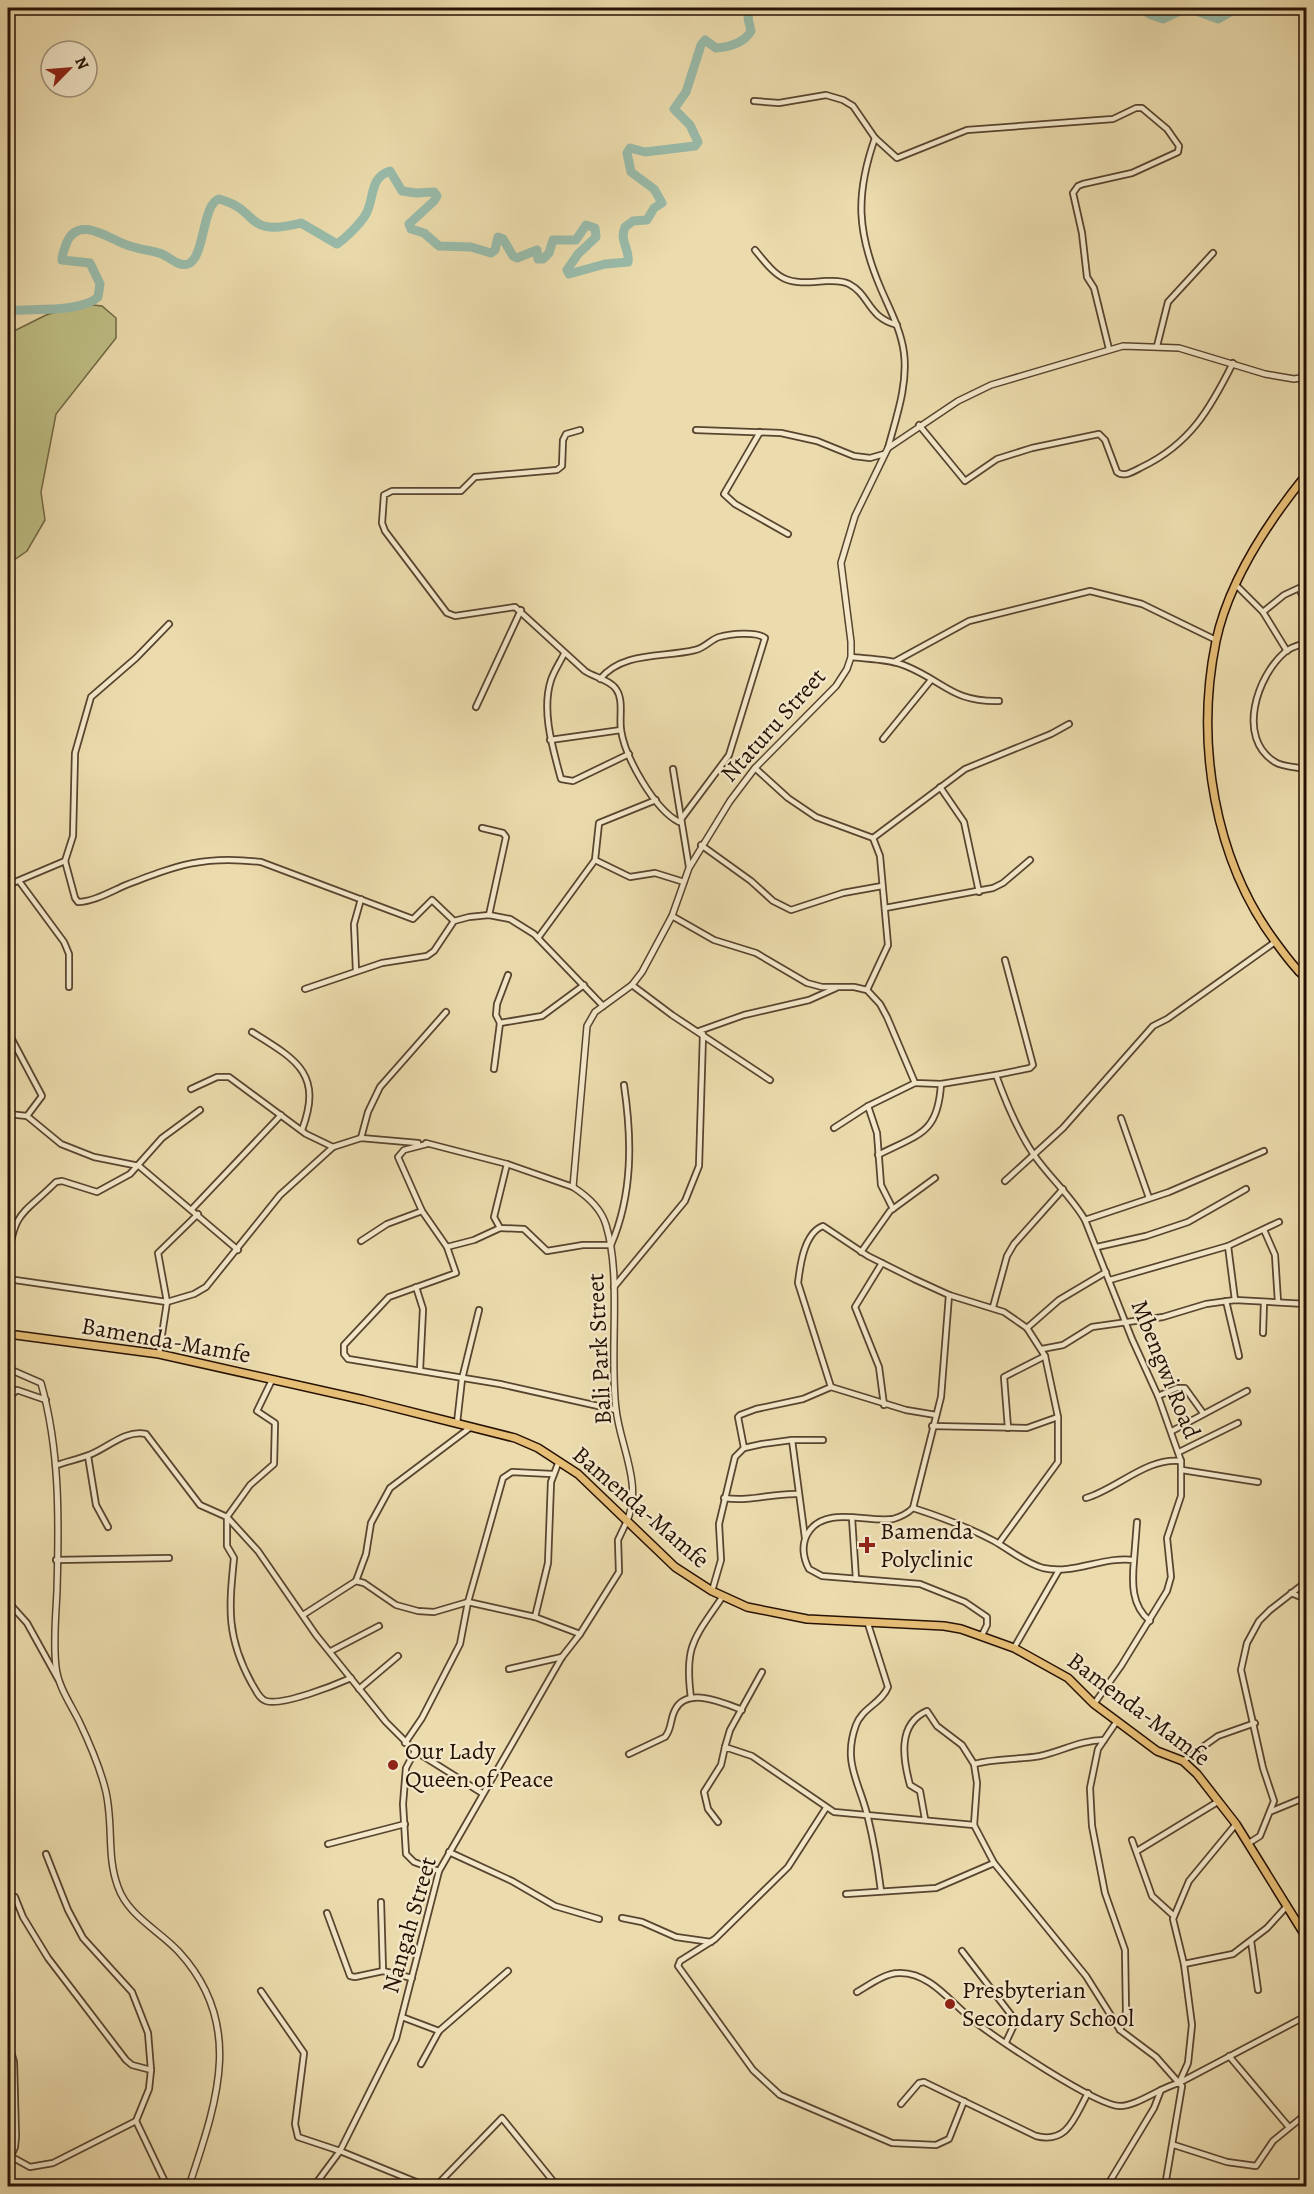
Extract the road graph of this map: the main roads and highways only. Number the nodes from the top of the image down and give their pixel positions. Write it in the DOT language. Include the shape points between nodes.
graph roads {
  1 [pos="1306,475"];
  2 [pos="1306,978"];
  3 [pos="8,1334"];
  4 [pos="1306,1937"];
  1 -- 2 [label="main road" via="1279,509 1237,586 1216,640 1206,715 1211,771 1226,844 1242,891 1275,942"];
  3 -- 4 [label="main road, Bamenda-Mamfe" via="159,1354 515,1438 559,1461 601,1494 675,1567 712,1591 747,1607 868,1624 944,1626 1014,1648 1068,1678 1094,1704 1157,1751 1183,1761 1236,1824"];
}
